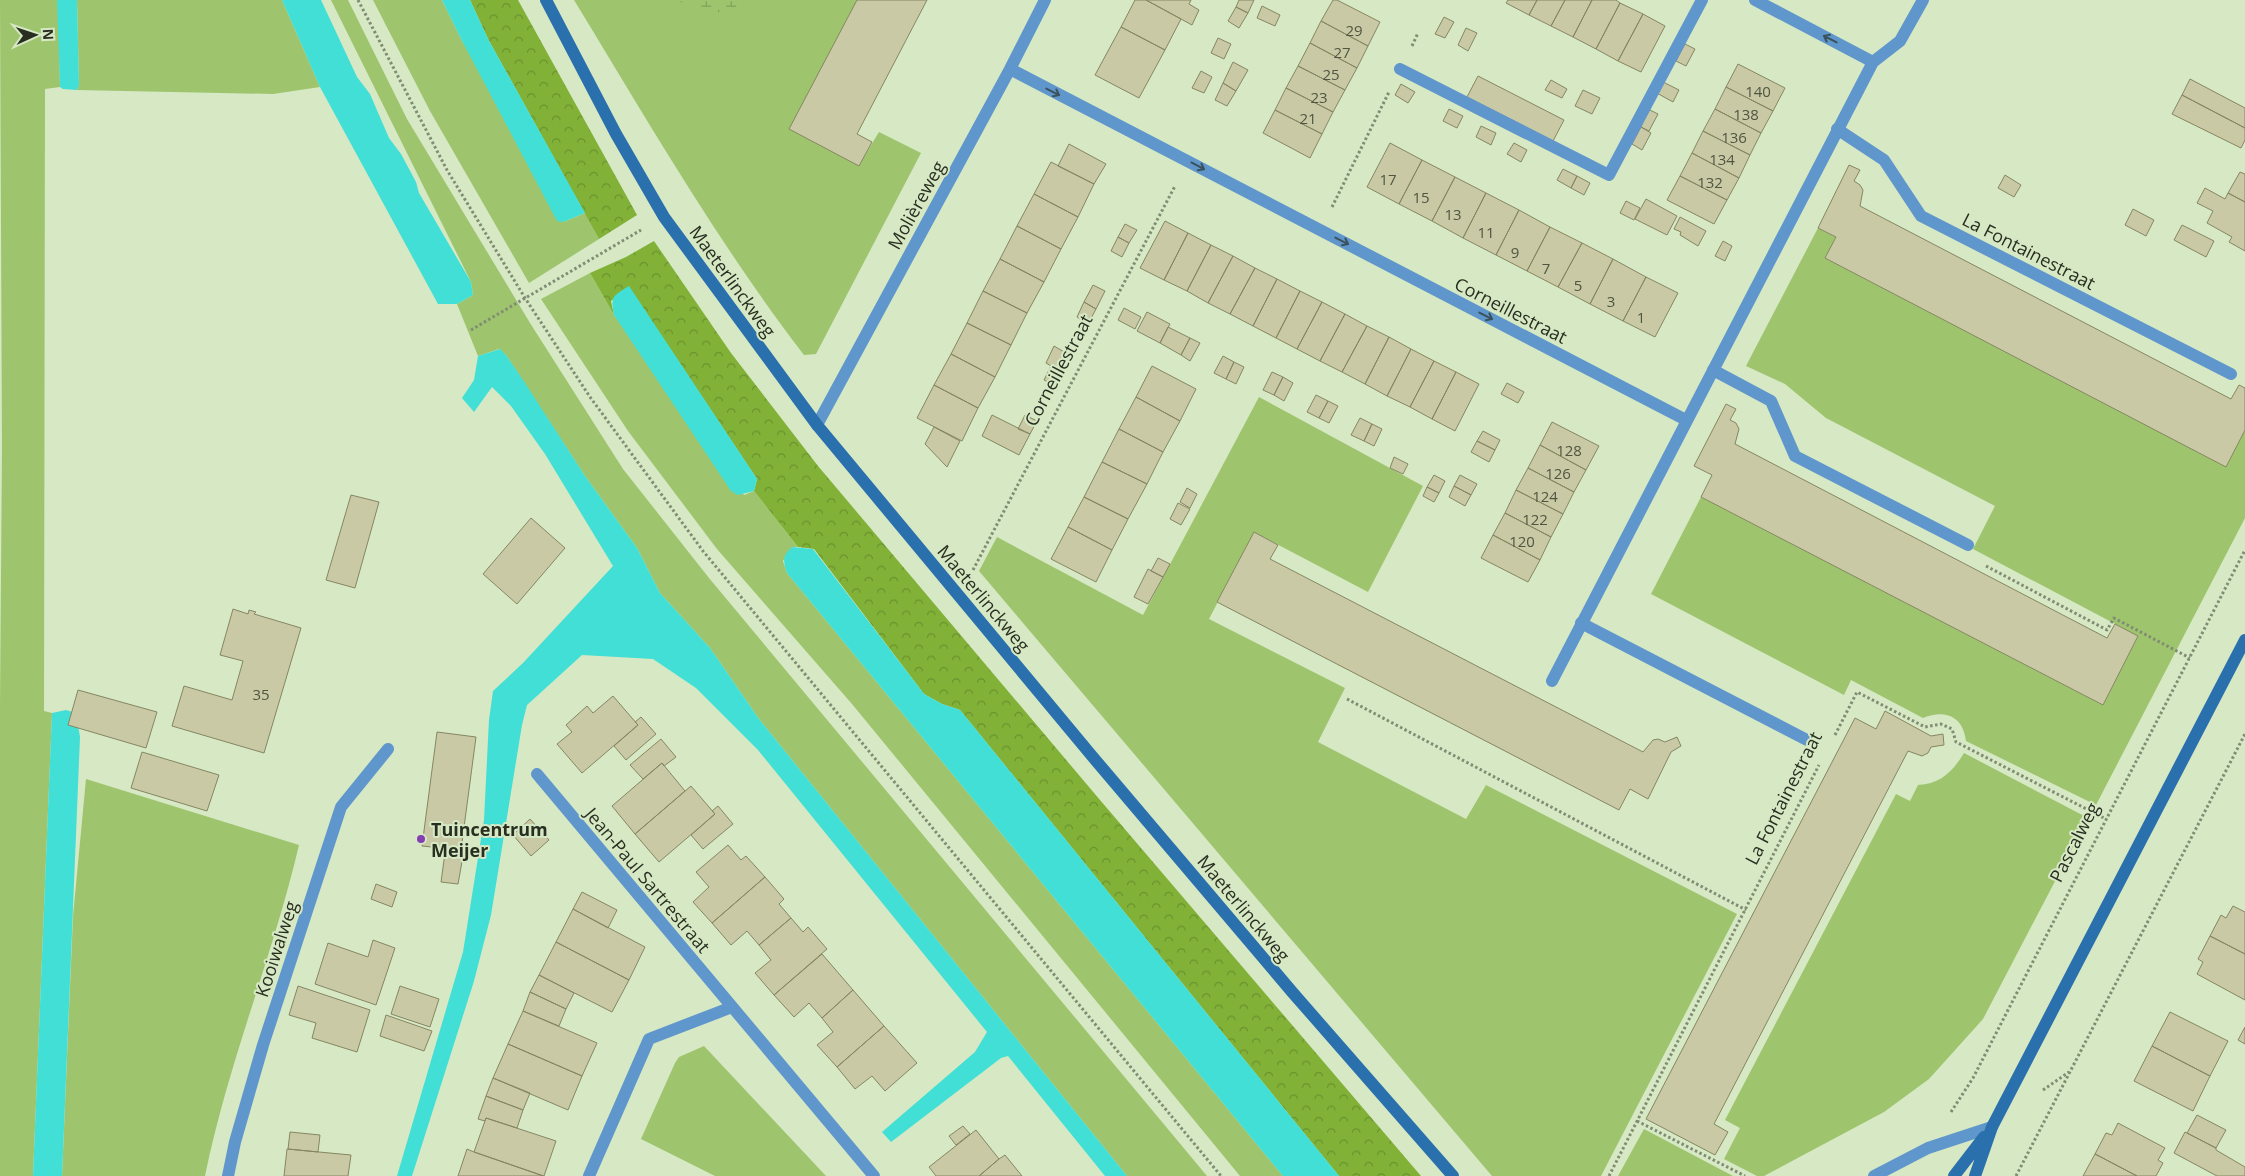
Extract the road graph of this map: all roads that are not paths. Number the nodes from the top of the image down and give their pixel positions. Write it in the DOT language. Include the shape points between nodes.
graph roads {
  1 [pos="546,0"];
  2 [pos="1045,0"];
  3 [pos="1702,0"];
  4 [pos="1755,0"];
  5 [pos="1923,0"];
  6 [pos="1873,62"];
  7 [pos="1010,69"];
  8 [pos="1400,69"];
  9 [pos="1837,129"];
  10 [pos="1713,370"];
  11 [pos="2231,374"];
  12 [pos="1686,420"];
  13 [pos="817,425"];
  14 [pos="1968,545"];
  15 [pos="1580,623"];
  16 [pos="2245,640"];
  17 [pos="1552,681"];
  18 [pos="1806,740"];
  19 [pos="388,749"];
  20 [pos="537,774"];
  21 [pos="732,1007"];
  22 [pos="1992,1127"];
  23 [pos="228,1176"];
  24 [pos="589,1176"];
  25 [pos="874,1176"];
  26 [pos="1453,1176"];
  27 [pos="1874,1176"];
  28 [pos="1954,1176"];
  29 [pos="1974,1176"];
  1 -- 13 [label="street, Maeterlinckweg" via="616,134 664,217"];
  2 -- 7 [label="street, Molièreweg"];
  3 -- 8 [label="street" via="1609,175"];
  6 -- 4 [label="street, one-way"];
  5 -- 6 [label="street" via="1900,41"];
  6 -- 9 [label="street"];
  7 -- 12 [label="street, Corneillestraat, one-way"];
  7 -- 13 [label="street, Molièreweg"];
  9 -- 10 [label="street"];
  9 -- 11 [label="street, La Fontainestraat" via="1884,160 1921,216"];
  10 -- 12 [label="street"];
  10 -- 14 [label="street" via="1771,401 1795,456"];
  12 -- 15 [label="street"];
  13 -- 26 [label="street, Maeterlinckweg" via="1092,756"];
  15 -- 17 [label="street"];
  15 -- 18 [label="street, La Fontainestraat"];
  16 -- 22 [label="street"];
  19 -- 23 [label="street, Kooiwalweg" via="341,806 263,1045 234,1142"];
  20 -- 21 [label="street, Jean-Paul Sartrestraat"];
  21 -- 24 [label="street" via="649,1039"];
  21 -- 25 [label="street, Jean-Paul Sartrestraat"];
  22 -- 27 [label="street" via="1928,1148"];
  22 -- 28 [label="street"];
  22 -- 29 [label="street"];
}
